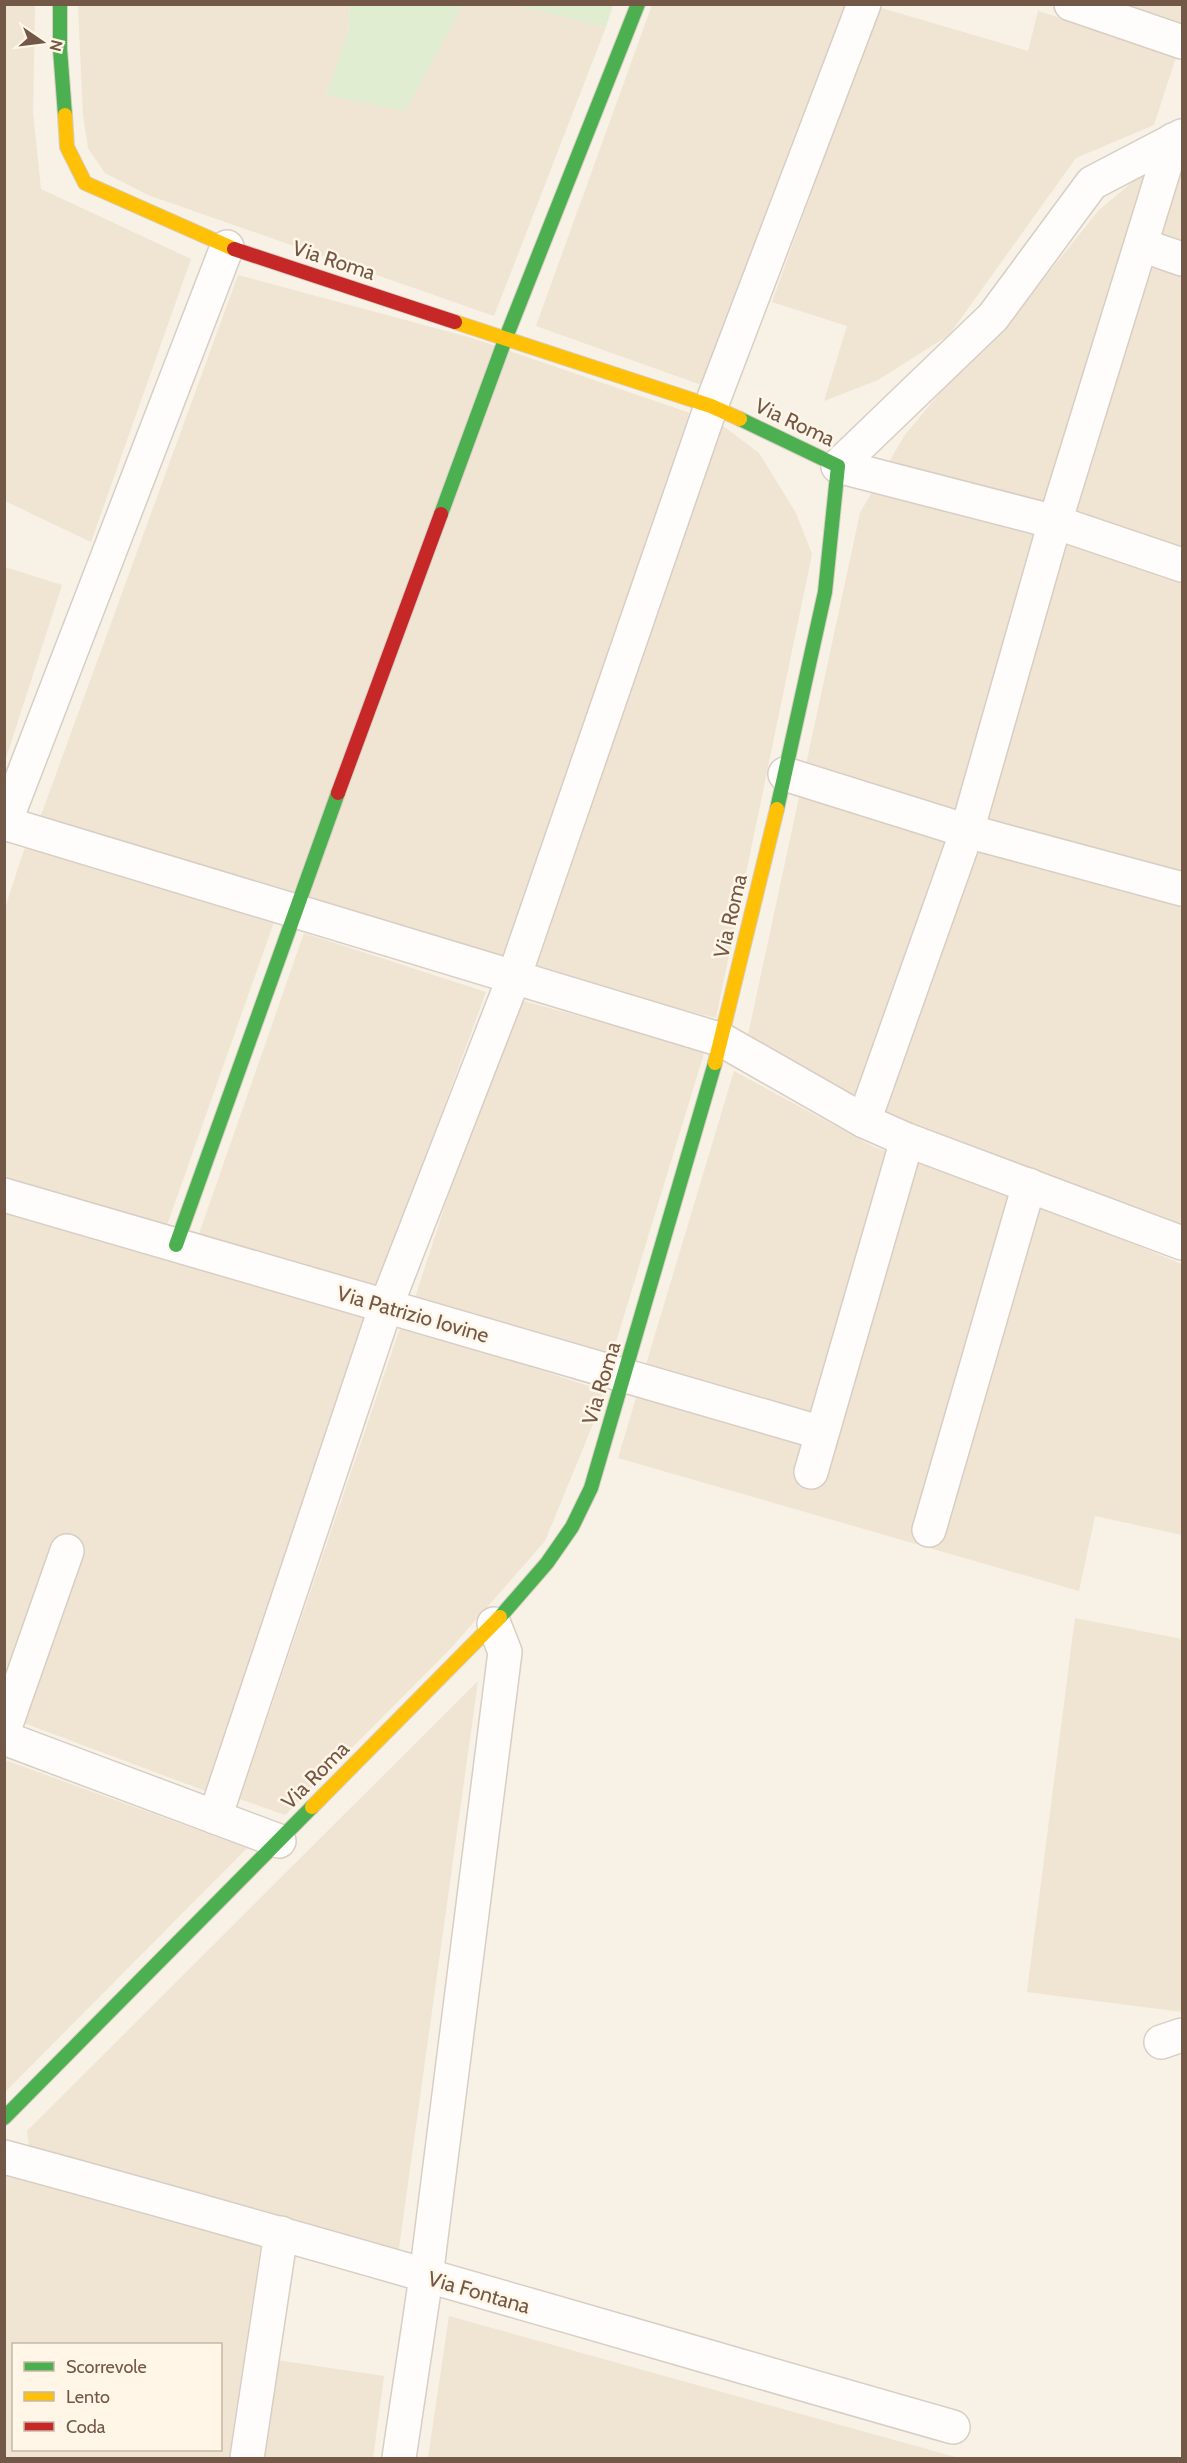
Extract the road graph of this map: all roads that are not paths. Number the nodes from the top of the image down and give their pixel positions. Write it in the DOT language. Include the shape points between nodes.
graph roads {
  1 [pos="60,4"];
  2 [pos="638,4"];
  3 [pos="864,4"];
  4 [pos="1071,4"];
  5 [pos="1182,42"];
  6 [pos="1178,138"];
  7 [pos="1141,245"];
  8 [pos="227,247"];
  9 [pos="1182,259"];
  10 [pos="505,340"];
  11 [pos="711,406"];
  12 [pos="838,466"];
  13 [pos="1055,522"];
  14 [pos="1182,565"];
  15 [pos="785,774"];
  16 [pos="5,824"];
  17 [pos="967,831"];
  18 [pos="1182,889"];
  19 [pos="294,910"];
  20 [pos="514,977"];
  21 [pos="722,1040"];
  22 [pos="864,1121"];
  23 [pos="907,1140"];
  24 [pos="1029,1185"];
  25 [pos="4,1195"];
  26 [pos="1182,1243"];
  27 [pos="176,1245"];
  28 [pos="386,1306"];
  29 [pos="625,1377"];
  30 [pos="822,1433"];
  31 [pos="811,1472"];
  32 [pos="929,1530"];
  33 [pos="67,1551"];
  34 [pos="494,1624"];
  35 [pos="4,1730"];
  36 [pos="4,1738"];
  37 [pos="215,1817"];
  38 [pos="279,1842"];
  39 [pos="4,2118"];
  40 [pos="4,2157"];
  41 [pos="281,2233"];
  42 [pos="426,2277"];
  43 [pos="953,2427"];
  44 [pos="247,2458"];
  45 [pos="399,2458"];
  1 -- 8 [label="street, Via Roma" via="67,147 85,183"];
  2 -- 10 [label="street"];
  3 -- 11 [label="street"];
  4 -- 5 [label="street"];
  6 -- 7 [label="street"];
  6 -- 12 [label="street" via="1092,183 993,317"];
  7 -- 9 [label="street"];
  7 -- 13 [label="street"];
  8 -- 10 [label="street, Via Roma"];
  8 -- 16 [label="street"];
  10 -- 11 [label="street, Via Roma"];
  10 -- 19 [label="street"];
  11 -- 12 [label="street, Via Roma"];
  11 -- 20 [label="street"];
  12 -- 13 [label="street"];
  12 -- 15 [label="street, Via Roma" via="825,592"];
  13 -- 14 [label="street"];
  13 -- 17 [label="street"];
  15 -- 17 [label="street"];
  15 -- 21 [label="street, Via Roma"];
  16 -- 19 [label="street"];
  17 -- 18 [label="street"];
  17 -- 22 [label="street"];
  19 -- 20 [label="street"];
  19 -- 27 [label="street"];
  20 -- 21 [label="street"];
  20 -- 28 [label="street"];
  21 -- 22 [label="street"];
  21 -- 29 [label="street, Via Roma"];
  22 -- 23 [label="street"];
  23 -- 24 [label="street"];
  23 -- 30 [label="street"];
  24 -- 26 [label="street"];
  24 -- 32 [label="street"];
  25 -- 27 [label="street, Via Patrizio Iovine"];
  27 -- 28 [label="street, Via Patrizio Iovine"];
  28 -- 29 [label="street, Via Patrizio Iovine"];
  28 -- 37 [label="street"];
  29 -- 30 [label="street, Via Patrizio Iovine"];
  29 -- 34 [label="street, Via Roma" via="591,1488 572,1527 547,1563"];
  30 -- 31 [label="street"];
  33 -- 35 [label="street"];
  34 -- 38 [label="street, Via Roma"];
  34 -- 42 [label="street" via="505,1652"];
  36 -- 37 [label="street"];
  37 -- 38 [label="street"];
  38 -- 39 [label="street, Via Roma"];
  40 -- 41 [label="street, Via Fontana"];
  41 -- 42 [label="street, Via Fontana"];
  41 -- 44 [label="street"];
  42 -- 43 [label="street, Via Fontana"];
  42 -- 45 [label="street"];
}
